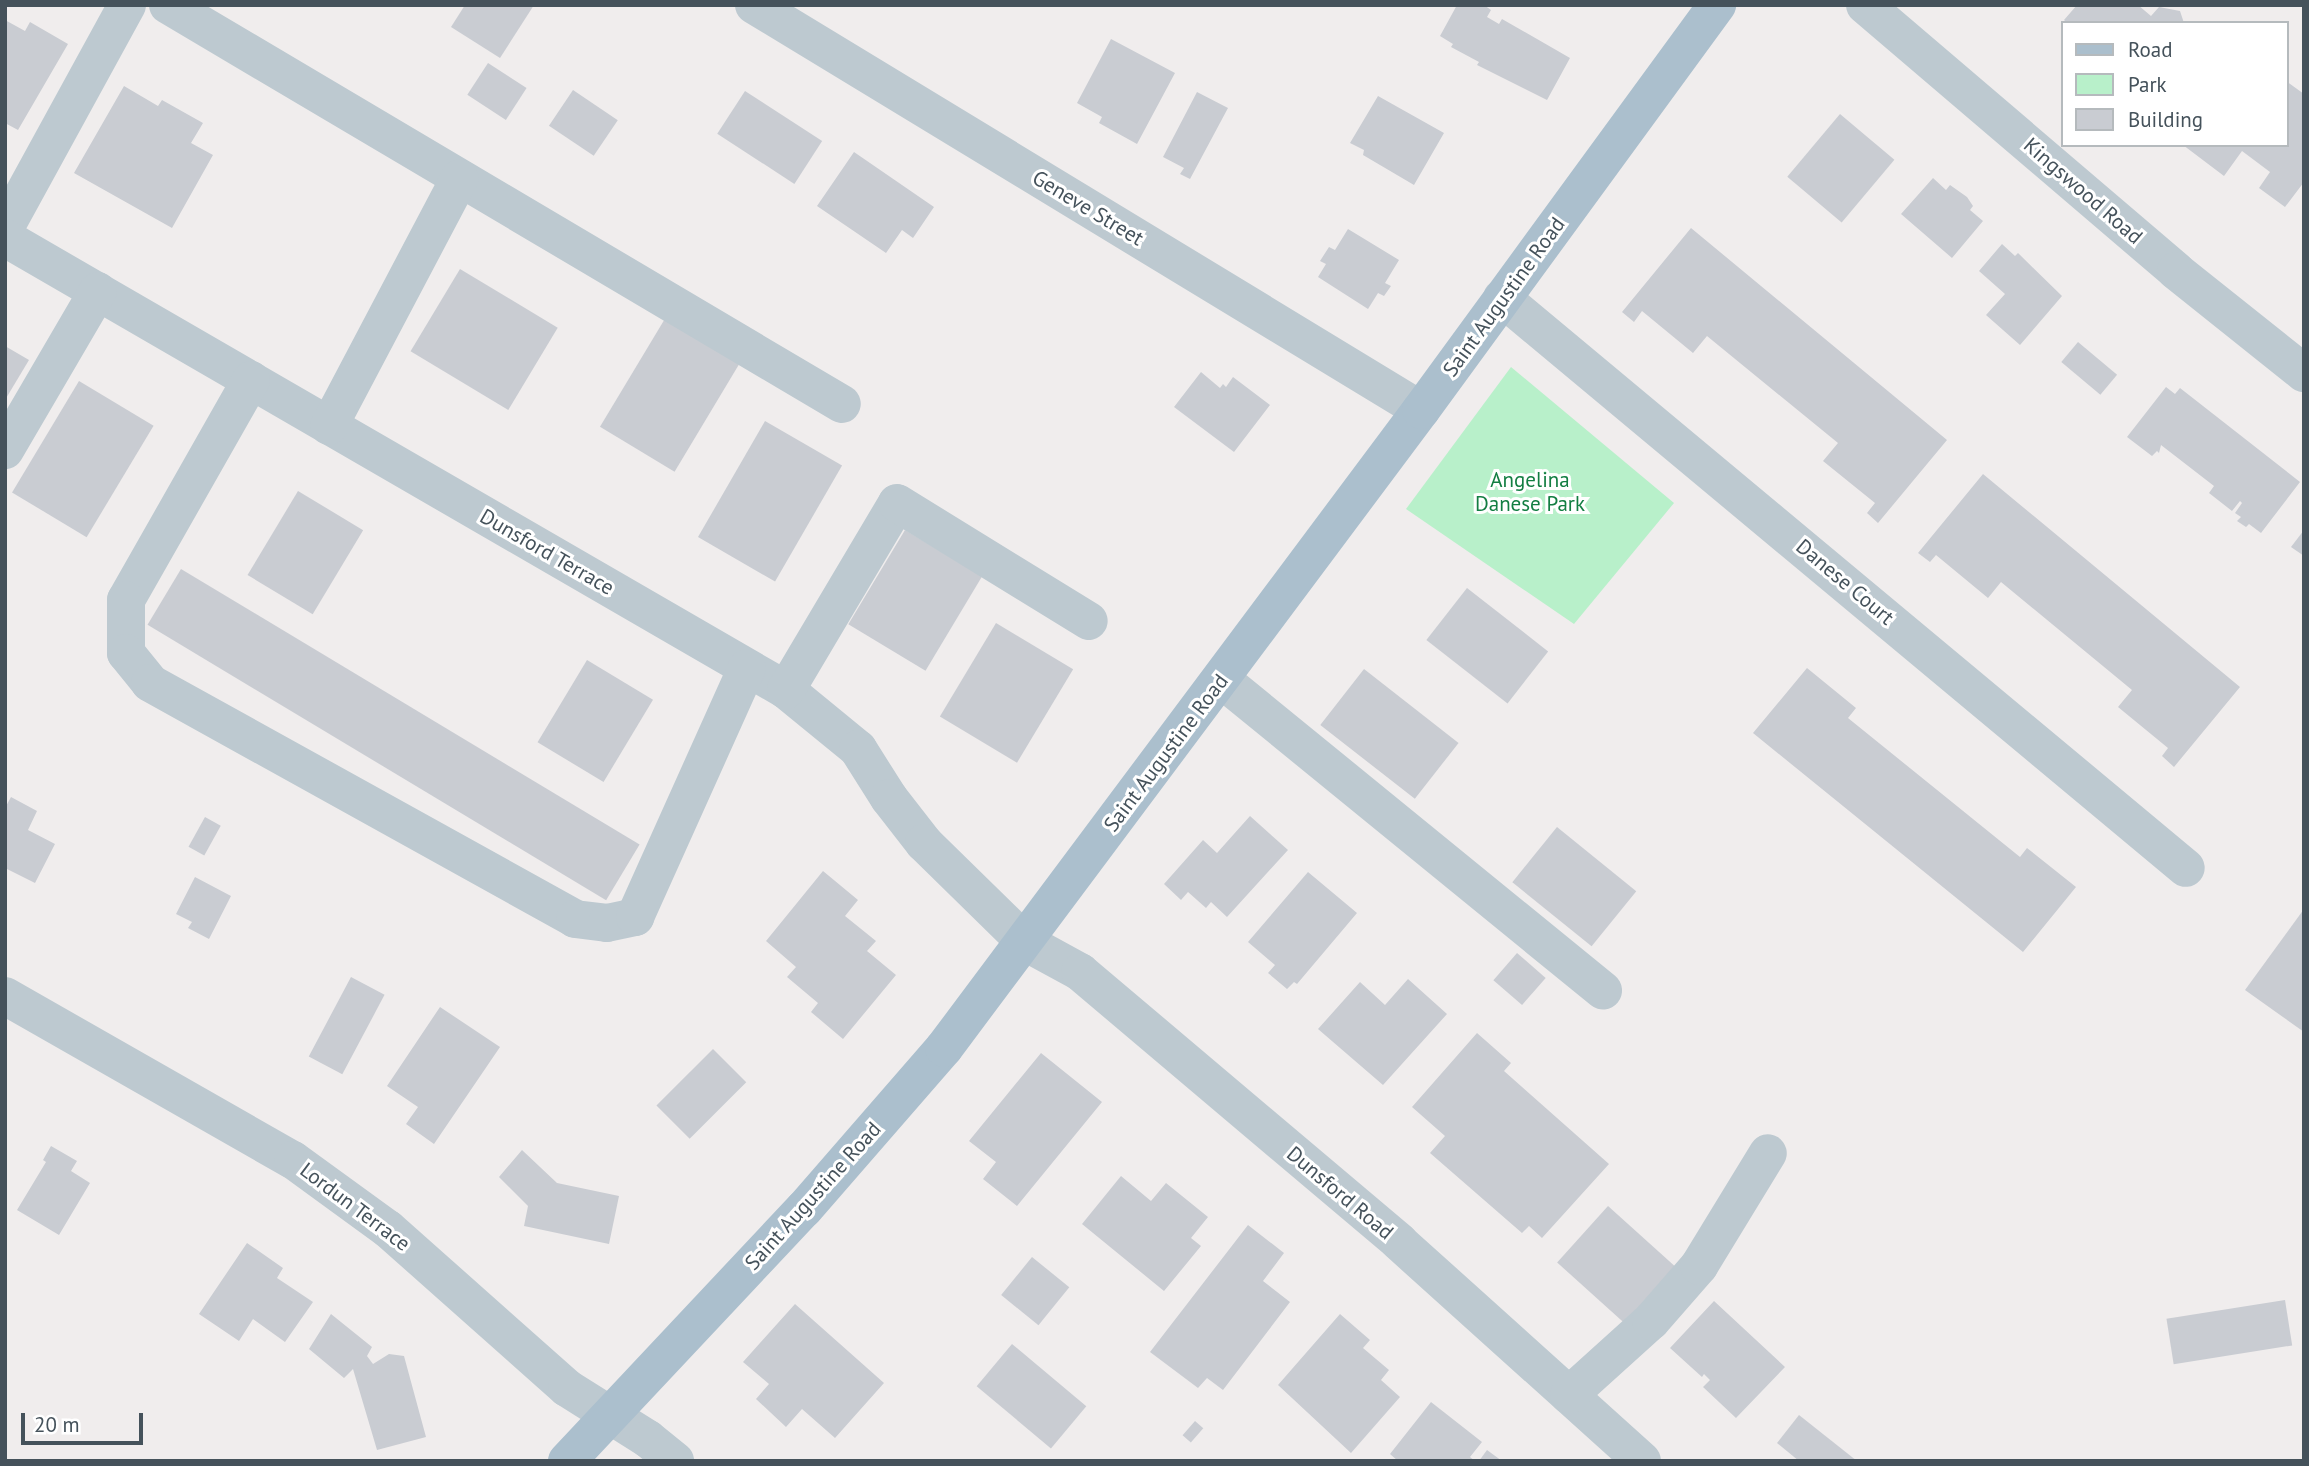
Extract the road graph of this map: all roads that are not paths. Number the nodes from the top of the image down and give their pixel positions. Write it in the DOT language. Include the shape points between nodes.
graph roads {
  1 [pos="127,5"];
  2 [pos="168,5"];
  3 [pos="754,5"];
  4 [pos="1717,5"];
  5 [pos="1865,5"];
  6 [pos="460,178"];
  7 [pos="5,228"];
  8 [pos="5,238"];
  9 [pos="98,291"];
  10 [pos="1502,298"];
  11 [pos="2304,373"];
  12 [pos="251,380"];
  13 [pos="842,404"];
  14 [pos="1421,410"];
  15 [pos="329,426"];
  16 [pos="5,450"];
  17 [pos="1089,621"];
  18 [pos="747,668"];
  19 [pos="1221,679"];
  20 [pos="786,691"];
  21 [pos="2186,869"];
  22 [pos="1025,942"];
  23 [pos="1602,990"];
  24 [pos="5,996"];
  25 [pos="1768,1153"];
  26 [pos="1569,1395"];
  27 [pos="610,1416"];
  28 [pos="568,1461"];
  29 [pos="675,1461"];
  30 [pos="1642,1461"];
  1 -- 7 [label="street"];
  2 -- 6 [label="street"];
  3 -- 14 [label="street, Geneve Street"];
  4 -- 10 [label="main road, Saint Augustine Road"];
  5 -- 11 [label="street, Kingswood Road" via="2176,271"];
  6 -- 13 [label="street"];
  6 -- 15 [label="street"];
  8 -- 9 [label="street, Dunsford Terrace"];
  9 -- 12 [label="street, Dunsford Terrace"];
  9 -- 16 [label="street"];
  10 -- 14 [label="main road, Saint Augustine Road"];
  10 -- 21 [label="street, Danese Court"];
  12 -- 15 [label="street, Dunsford Terrace"];
  12 -- 18 [label="street" via="125,600 126,653 150,683 575,919 607,923 635,917"];
  14 -- 19 [label="main road, Saint Augustine Road"];
  15 -- 18 [label="street, Dunsford Terrace"];
  17 -- 20 [label="street" via="897,503"];
  18 -- 20 [label="street, Dunsford Terrace"];
  19 -- 22 [label="main road, Saint Augustine Road"];
  19 -- 23 [label="street"];
  20 -- 22 [label="street, Dunsford Terrace" via="858,749 924,843"];
  22 -- 26 [label="street, Dunsford Road" via="1080,972 1399,1242"];
  22 -- 27 [label="main road, Saint Augustine Road" via="944,1048 804,1209"];
  24 -- 27 [label="street, Lordun Terrace" via="293,1160 388,1229 567,1388"];
  25 -- 26 [label="street" via="1699,1266 1651,1321"];
  26 -- 30 [label="street, Dunsford Road"];
  27 -- 28 [label="main road, Saint Augustine Road"];
  27 -- 29 [label="street, Lordun Terrace" via="648,1438"];
}
